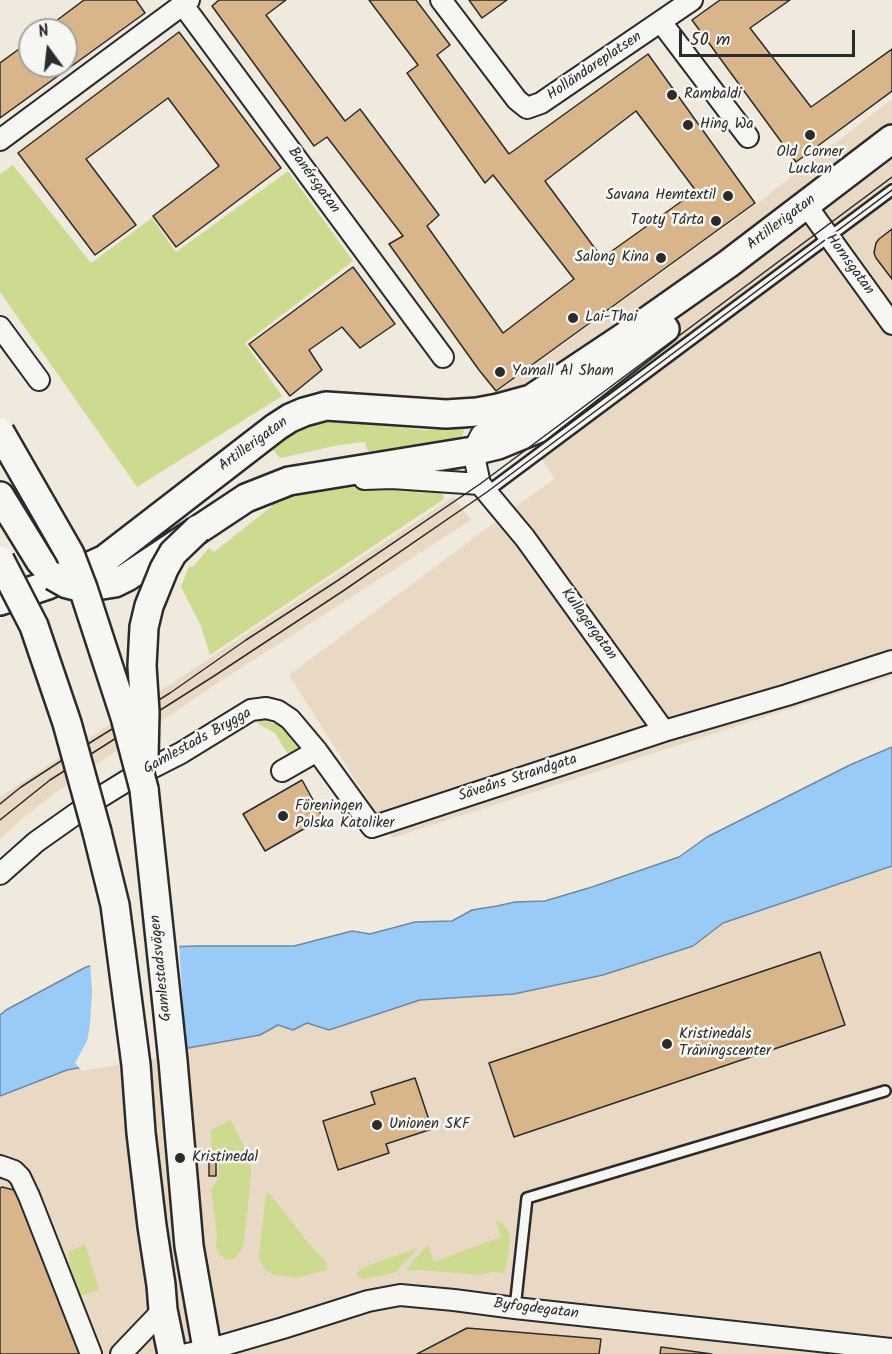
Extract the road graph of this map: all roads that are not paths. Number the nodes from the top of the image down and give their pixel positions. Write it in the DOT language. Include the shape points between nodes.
graph roads {
  1 [pos="441,0"];
  2 [pos="692,0"];
  3 [pos="186,3"];
  4 [pos="662,22"];
  5 [pos="748,137"];
  6 [pos="892,139"];
  7 [pos="0,141"];
  8 [pos="892,190"];
  9 [pos="806,206"];
  10 [pos="829,238"];
  11 [pos="728,264"];
  12 [pos="892,324"];
  13 [pos="0,327"];
  14 [pos="630,333"];
  15 [pos="443,357"];
  16 [pos="39,380"];
  17 [pos="0,432"];
  18 [pos="473,452"];
  19 [pos="289,481"];
  20 [pos="484,488"];
  21 [pos="0,496"];
  22 [pos="198,529"];
  23 [pos="0,560"];
  24 [pos="83,588"];
  25 [pos="0,601"];
  26 [pos="892,660"];
  27 [pos="664,731"];
  28 [pos="317,752"];
  29 [pos="282,771"];
  30 [pos="144,789"];
  31 [pos="372,827"];
  32 [pos="0,874"];
  33 [pos="885,1091"];
  34 [pos="1,1166"];
  35 [pos="515,1308"];
  36 [pos="163,1310"];
  37 [pos="892,1349"];
  38 [pos="201,1353"];
  39 [pos="91,1354"];
  40 [pos="121,1354"];
  41 [pos="172,1354"];
  1 -- 4 [label="street, Holländareplatsen" via="527,108 541,103"];
  2 -- 4 [label="street, Holländareplatsen"];
  3 -- 7 [label="street"];
  3 -- 15 [label="street, Banérsgatan"];
  4 -- 5 [label="street"];
  6 -- 9 [label="main road, Artillerigatan"];
  8 -- 10 [label="lane"];
  9 -- 10 [label="street, Hornsgatan"];
  9 -- 11 [label="main road, Artillerigatan"];
  10 -- 12 [label="street, Hornsgatan"];
  10 -- 20 [label="lane"];
  11 -- 14 [label="main road, Artillerigatan"];
  11 -- 18 [label="main road, Artillerigatan" via="663,330 537,429"];
  13 -- 16 [label="street"];
  14 -- 18 [label="street, Artillerigatan" via="590,373 537,409 482,435"];
  14 -- 25 [label="main road, Artillerigatan" via="531,399 498,408 446,414 326,406 304,412 276,427 105,559"];
  17 -- 24 [label="main road, Gamlestadsvägen, bridge" via="70,554"];
  18 -- 19 [label="main road, Artillerigatan"];
  18 -- 20 [label="street"];
  19 -- 20 [label="street" via="392,478"];
  19 -- 22 [label="main road, Artillerigatan" via="246,498"];
  20 -- 27 [label="street, Kullagergatan" via="525,538"];
  21 -- 24 [label="main road, bridge" via="53,576"];
  22 -- 24 [label="main road, Artillerigatan, bridge" via="128,577"];
  22 -- 30 [label="main road, Artillerigatan, bridge" via="173,553 164,569 144,627"];
  23 -- 36 [label="main road, bridge" via="34,626 67,723 115,905"];
  24 -- 30 [label="main road, Gamlestadsvägen, bridge"];
  26 -- 27 [label="street"];
  27 -- 31 [label="street, Säveåns Strandgata"];
  28 -- 29 [label="street"];
  28 -- 31 [label="street, Gamlestads Brygga"];
  28 -- 32 [label="street, Gamlestads Brygga" via="290,719 278,711 251,710 94,801 36,842"];
  30 -- 38 [label="main road, Gamlestadsvägen"];
  33 -- 35 [label="lane" via="527,1198"];
  34 -- 39 [label="street" via="20,1177"];
  35 -- 37 [label="street, Byfogdegatan"];
  35 -- 38 [label="street, Byfogdegatan" via="400,1295 368,1301"];
  36 -- 40 [label="street"];
  36 -- 41 [label="main road"];
}
